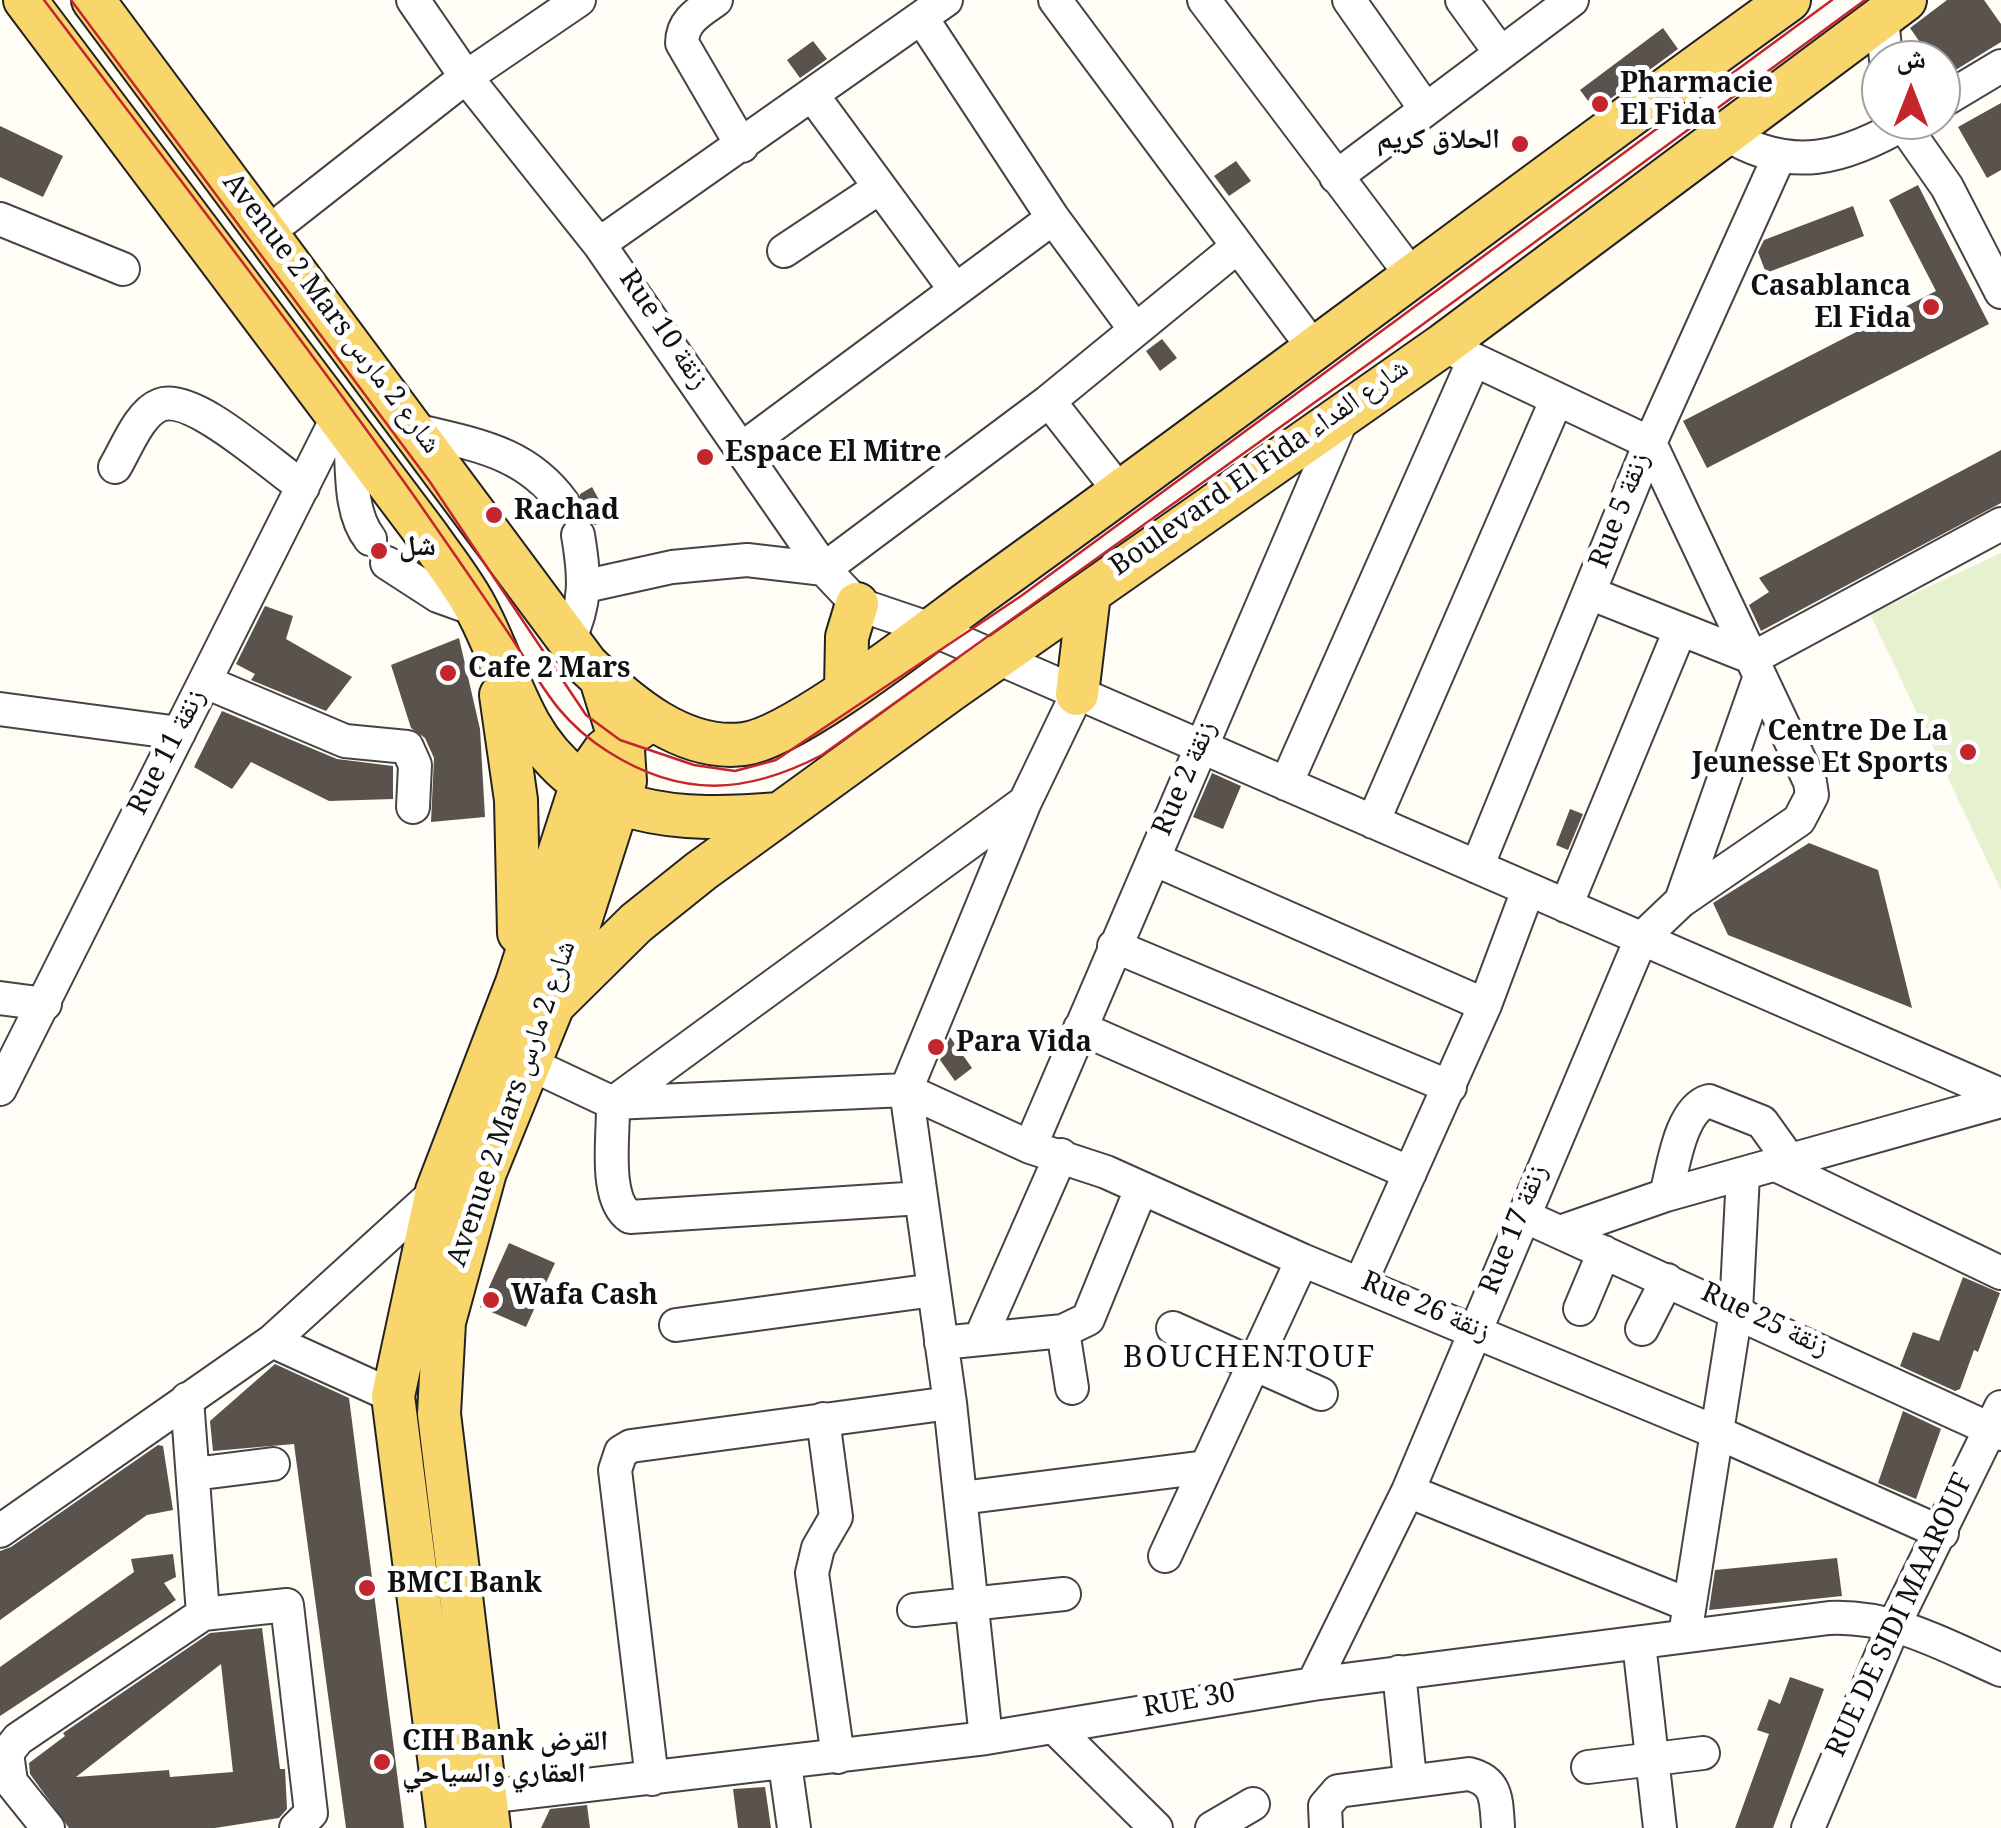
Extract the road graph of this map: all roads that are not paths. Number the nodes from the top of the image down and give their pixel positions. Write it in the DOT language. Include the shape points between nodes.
graph roads {
  1 [pos="25,0"];
  2 [pos="93,0"];
  3 [pos="413,0"];
  4 [pos="579,0"];
  5 [pos="716,0"];
  6 [pos="1055,0"];
  7 [pos="1204,0"];
  8 [pos="1349,0"];
  9 [pos="1462,0"];
  10 [pos="1567,2"];
  11 [pos="1778,3"];
  12 [pos="1894,8"];
  13 [pos="934,10"];
  14 [pos="1889,40"];
  15 [pos="1499,51"];
  16 [pos="2001,66"];
  17 [pos="466,77"];
  18 [pos="1961,90"];
  19 [pos="813,96"];
  20 [pos="1424,108"];
  21 [pos="1724,132"];
  22 [pos="1870,140"];
  23 [pos="1916,140"];
  24 [pos="742,146"];
  25 [pos="1778,159"];
  26 [pos="1336,177"];
  27 [pos="879,188"];
  28 [pos="1052,218"];
  29 [pos="284,219"];
  30 [pos="0,220"];
  31 [pos="599,244"];
  32 [pos="1237,247"];
  33 [pos="784,251"];
  34 [pos="123,269"];
  35 [pos="1413,277"];
  36 [pos="954,288"];
  37 [pos="2001,292"];
  38 [pos="1134,328"];
  39 [pos="1315,350"];
  40 [pos="1458,354"];
  41 [pos="1049,401"];
  42 [pos="1556,401"];
  43 [pos="1345,412"];
  44 [pos="344,424"];
  45 [pos="415,430"];
  46 [pos="1650,443"];
  47 [pos="740,450"];
  48 [pos="115,467"];
  49 [pos="303,487"];
  50 [pos="1121,492"];
  51 [pos="563,503"];
  52 [pos="2001,524"];
  53 [pos="578,535"];
  54 [pos="824,570"];
  55 [pos="586,586"];
  56 [pos="1088,594"];
  57 [pos="1592,594"];
  58 [pos="857,604"];
  59 [pos="484,625"];
  60 [pos="931,629"];
  61 [pos="1680,630"];
  62 [pos="568,642"];
  63 [pos="997,658"];
  64 [pos="1756,667"];
  65 [pos="208,683"];
  66 [pos="846,689"];
  67 [pos="1077,694"];
  68 [pos="0,708"];
  69 [pos="638,730"];
  70 [pos="179,733"];
  71 [pos="1202,748"];
  72 [pos="1286,784"];
  73 [pos="600,793"];
  74 [pos="1025,802"];
  75 [pos="413,807"];
  76 [pos="779,814"];
  77 [pos="1372,822"];
  78 [pos="1156,860"];
  79 [pos="1477,867"];
  80 [pos="1528,890"];
  81 [pos="1681,902"];
  82 [pos="1566,906"];
  83 [pos="1640,938"];
  84 [pos="1114,946"];
  85 [pos="516,983"];
  86 [pos="0,998"];
  87 [pos="45,1004"];
  88 [pos="553,1005"];
  89 [pos="1485,1005"];
  90 [pos="1080,1028"];
  91 [pos="528,1063"];
  92 [pos="1450,1087"];
  93 [pos="0,1089"];
  94 [pos="906,1090"];
  95 [pos="2001,1098"];
  96 [pos="613,1103"];
  97 [pos="1046,1151"];
  98 [pos="1783,1163"];
  99 [pos="1410,1173"];
  100 [pos="1743,1175"];
  101 [pos="1141,1189"];
  102 [pos="437,1191"];
  103 [pos="1666,1194"];
  104 [pos="921,1198"];
  105 [pos="1524,1216"];
  106 [pos="1560,1232"];
  107 [pos="1604,1252"];
  108 [pos="1302,1260"];
  109 [pos="2001,1273"];
  110 [pos="1666,1280"];
  111 [pos="1360,1284"];
  112 [pos="934,1290"];
  113 [pos="1580,1309"];
  114 [pos="1736,1312"];
  115 [pos="676,1324"];
  116 [pos="1173,1328"];
  117 [pos="1642,1329"];
  118 [pos="1062,1331"];
  119 [pos="1476,1333"];
  120 [pos="980,1339"];
  121 [pos="272,1341"];
  122 [pos="941,1343"];
  123 [pos="1250,1364"];
  124 [pos="1072,1388"];
  125 [pos="1320,1394"];
  126 [pos="393,1396"];
  127 [pos="187,1399"];
  128 [pos="950,1403"];
  129 [pos="822,1420"];
  130 [pos="1997,1424"];
  131 [pos="1716,1432"];
  132 [pos="273,1464"];
  133 [pos="1206,1467"];
  134 [pos="194,1474"];
  135 [pos="1408,1491"];
  136 [pos="960,1498"];
  137 [pos="0,1532"];
  138 [pos="1942,1533"];
  139 [pos="1164,1556"];
  140 [pos="1064,1594"];
  141 [pos="972,1605"];
  142 [pos="914,1610"];
  143 [pos="203,1614"];
  144 [pos="1687,1620"];
  145 [pos="1894,1623"];
  146 [pos="1639,1642"];
  147 [pos="2001,1670"];
  148 [pos="1399,1672"];
  149 [pos="1313,1684"];
  150 [pos="1055,1728"];
  151 [pos="986,1738"];
  152 [pos="1703,1752"];
  153 [pos="838,1757"];
  154 [pos="1654,1760"];
  155 [pos="784,1764"];
  156 [pos="1588,1767"];
  157 [pos="652,1779"];
  158 [pos="1410,1779"];
  159 [pos="1253,1804"];
  160 [pos="482,1819"];
  161 [pos="303,1820"];
  162 [pos="1498,1826"];
  163 [pos="48,1828"];
  164 [pos="794,1828"];
  165 [pos="1156,1828"];
  166 [pos="1212,1828"];
  167 [pos="1326,1828"];
  168 [pos="1660,1828"];
  169 [pos="1808,1828"];
  1 -- 44 [label="main road, Avenue 2 Mars شارع 2 مارس"];
  2 -- 45 [label="main road, Avenue 2 Mars شارع 2 مارس"];
  3 -- 17 [label="street, Rue 10 زنقة"];
  4 -- 17 [label="street"];
  5 -- 24 [label="street" via="690,18 682,43"];
  6 -- 32 [label="street"];
  7 -- 26 [label="street"];
  8 -- 20 [label="street"];
  9 -- 15 [label="street"];
  10 -- 15 [label="street"];
  11 -- 35 [label="main road"];
  12 -- 14 [label="street"];
  12 -- 21 [label="main road, Boulevard El Fida شارع الفداء"];
  13 -- 19 [label="street"];
  13 -- 28 [label="street"];
  15 -- 20 [label="street"];
  16 -- 18 [label="street"];
  17 -- 29 [label="street"];
  17 -- 31 [label="street, Rue 10 زنقة"];
  19 -- 24 [label="street"];
  19 -- 27 [label="street"];
  20 -- 26 [label="street"];
  21 -- 25 [label="street"];
  21 -- 40 [label="main road, Boulevard El Fida شارع الفداء"];
  22 -- 25 [label="street"];
  23 -- 37 [label="street"];
  24 -- 31 [label="street"];
  25 -- 46 [label="street, Rue 5 زنقة"];
  26 -- 35 [label="street"];
  27 -- 33 [label="street"];
  27 -- 36 [label="street"];
  28 -- 36 [label="street"];
  28 -- 38 [label="street"];
  30 -- 34 [label="street"];
  31 -- 47 [label="street, Rue 10 زنقة"];
  32 -- 38 [label="street"];
  32 -- 39 [label="street"];
  35 -- 39 [label="main road"];
  36 -- 47 [label="street"];
  38 -- 41 [label="street"];
  39 -- 50 [label="main road"];
  40 -- 42 [label="street"];
  40 -- 43 [label="main road, Boulevard El Fida شارع الفداء"];
  40 -- 72 [label="street"];
  41 -- 50 [label="street"];
  41 -- 54 [label="street"];
  42 -- 46 [label="street"];
  42 -- 77 [label="street"];
  43 -- 56 [label="main road, Boulevard El Fida شارع الفداء"];
  43 -- 71 [label="street, Rue 2 زنقة"];
  44 -- 49 [label="street, Rue 11 زنقة"];
  44 -- 59 [label="main road, Avenue 2 Mars شارع 2 مارس"];
  44 -- 59 [label="street" via="361,528 379,551"];
  45 -- 51 [label="street" via="479,446 541,473"];
  45 -- 62 [label="main road, Avenue 2 Mars شارع 2 مارس"];
  46 -- 57 [label="street, Rue 5 زنقة"];
  46 -- 64 [label="street"];
  47 -- 54 [label="street, Rue 10 زنقة"];
  48 -- 49 [label="street" via="144,418 159,405 179,403 216,421"];
  49 -- 65 [label="street, Rue 11 زنقة"];
  50 -- 60 [label="main road"];
  52 -- 64 [label="street"];
  53 -- 55 [label="street"];
  54 -- 55 [label="street" via="746,560"];
  54 -- 58 [label="street, Rue 10 زنقة"];
  55 -- 62 [label="street"];
  56 -- 63 [label="main road, Boulevard El Fida شارع الفداء"];
  56 -- 67 [label="main road"];
  57 -- 61 [label="street"];
  57 -- 79 [label="street, Rue 5 زنقة"];
  58 -- 60 [label="street, Rue 10 زنقة"];
  58 -- 66 [label="main road" via="847,637"];
  59 -- 73 [label="main road" via="530,725 552,755"];
  59 -- 85 [label="main road" via="516,800"];
  60 -- 63 [label="street, Rue 10 زنقة"];
  60 -- 66 [label="main road"];
  61 -- 64 [label="street"];
  61 -- 82 [label="street"];
  62 -- 69 [label="main road, Avenue 2 Mars شارع 2 مارس"];
  63 -- 67 [label="street, Rue 10 زنقة"];
  63 -- 76 [label="main road, Boulevard El Fida شارع الفداء"];
  64 -- 81 [label="street"];
  64 -- 81 [label="street" via="1812,795 1800,820"];
  65 -- 70 [label="street, Rue 11 زنقة"];
  65 -- 75 [label="street" via="345,741 407,747 415,765"];
  66 -- 69 [label="main road" via="777,735 744,744"];
  67 -- 71 [label="street, Rue 10 زنقة"];
  67 -- 74 [label="street"];
  68 -- 70 [label="street"];
  69 -- 73 [label="main road" via="625,781"];
  70 -- 87 [label="street, Rue 11 زنقة"];
  71 -- 72 [label="street, Rue 10 زنقة"];
  71 -- 78 [label="street, Rue 2 زنقة"];
  72 -- 77 [label="street, Rue 10 زنقة"];
  73 -- 76 [label="main road" via="690,819"];
  73 -- 85 [label="main road, Avenue 2 Mars شارع 2 مارس"];
  73 -- 88 [label="main road, Avenue 2 Mars شارع 2 مارس"];
  74 -- 94 [label="street"];
  74 -- 96 [label="street"];
  76 -- 88 [label="main road, Boulevard El Fida شارع الفداء" via="636,924"];
  77 -- 79 [label="street, Rue 10 زنقة"];
  78 -- 84 [label="street, Rue 2 زنقة"];
  78 -- 89 [label="street"];
  79 -- 80 [label="street, Rue 10 زنقة"];
  80 -- 82 [label="street, Rue 10 زنقة"];
  80 -- 89 [label="street"];
  81 -- 83 [label="street"];
  82 -- 83 [label="street, Rue 10 زنقة"];
  83 -- 95 [label="street, Rue 10 زنقة"];
  83 -- 105 [label="street, Rue 17 زنقة"];
  84 -- 90 [label="street, Rue 2 زنقة"];
  84 -- 92 [label="street"];
  85 -- 102 [label="main road, Avenue 2 Mars شارع 2 مارس"];
  86 -- 87 [label="street"];
  87 -- 93 [label="street, Rue 11 زنقة"];
  88 -- 91 [label="main road, Avenue 2 Mars شارع 2 مارس"];
  89 -- 92 [label="street"];
  90 -- 97 [label="street, Rue 2 زنقة"];
  90 -- 99 [label="street"];
  91 -- 96 [label="street"];
  91 -- 160 [label="main road, Avenue 2 Mars شارع 2 مارس" via="461,1252 440,1364 439,1414"];
  92 -- 99 [label="street"];
  94 -- 96 [label="street"];
  94 -- 97 [label="street, Rue 26 زنقة"];
  94 -- 104 [label="street"];
  95 -- 98 [label="street"];
  96 -- 104 [label="street" via="615,1192 630,1218"];
  97 -- 101 [label="street, Rue 26 زنقة"];
  97 -- 120 [label="street, Rue 2 زنقة"];
  98 -- 100 [label="street"];
  98 -- 103 [label="street" via="1762,1122 1709,1101 1689,1119"];
  98 -- 109 [label="street"];
  99 -- 111 [label="street"];
  100 -- 103 [label="street"];
  100 -- 114 [label="street"];
  101 -- 108 [label="street, Rue 26 زنقة"];
  101 -- 118 [label="street" via="1098,1303 1088,1319"];
  102 -- 121 [label="street"];
  102 -- 126 [label="main road, Avenue 2 Mars شارع 2 مارس"];
  103 -- 106 [label="street"];
  104 -- 112 [label="street"];
  105 -- 106 [label="street, Rue 25 زنقة"];
  105 -- 119 [label="street, Rue 17 زنقة"];
  106 -- 107 [label="street, Rue 25 زنقة"];
  107 -- 110 [label="street, Rue 25 زنقة"];
  107 -- 113 [label="street"];
  108 -- 111 [label="street, Rue 26 زنقة"];
  108 -- 123 [label="street"];
  110 -- 114 [label="street, Rue 25 زنقة"];
  110 -- 117 [label="street"];
  111 -- 119 [label="street, Rue 26 زنقة"];
  112 -- 115 [label="street"];
  112 -- 122 [label="street"];
  114 -- 130 [label="street, Rue 25 زنقة"];
  114 -- 131 [label="street"];
  116 -- 123 [label="street"];
  118 -- 120 [label="street"];
  118 -- 124 [label="street"];
  119 -- 131 [label="street, Rue 26 زنقة"];
  119 -- 135 [label="street, Rue 17 زنقة"];
  120 -- 122 [label="street"];
  121 -- 126 [label="street"];
  121 -- 127 [label="street"];
  122 -- 128 [label="street"];
  123 -- 125 [label="street"];
  123 -- 133 [label="street"];
  126 -- 160 [label="main road, Avenue 2 Mars شارع 2 مارس"];
  127 -- 134 [label="street"];
  127 -- 137 [label="street"];
  128 -- 129 [label="street"];
  128 -- 136 [label="street"];
  129 -- 153 [label="street" via="836,1517 812,1573"];
  129 -- 157 [label="street" via="621,1452 615,1470"];
  130 -- 138 [label="street, RUE DE SIDI MAAROUF"];
  131 -- 138 [label="street, Rue 26 زنقة"];
  131 -- 144 [label="street"];
  132 -- 134 [label="street"];
  133 -- 136 [label="street"];
  133 -- 139 [label="street"];
  134 -- 143 [label="street"];
  135 -- 144 [label="street"];
  135 -- 149 [label="street, Rue 17 زنقة"];
  136 -- 141 [label="street"];
  138 -- 145 [label="street, RUE DE SIDI MAAROUF"];
  140 -- 141 [label="street"];
  141 -- 142 [label="street"];
  141 -- 151 [label="street"];
  143 -- 161 [label="street" via="287,1605"];
  143 -- 163 [label="street" via="18,1739 7,1753 11,1782"];
  144 -- 145 [label="street, RUE 30" via="1863,1616"];
  144 -- 146 [label="street, RUE 30"];
  145 -- 147 [label="street, RUE 30"];
  145 -- 169 [label="street, RUE DE SIDI MAAROUF"];
  146 -- 148 [label="street, RUE 30"];
  146 -- 154 [label="street"];
  148 -- 149 [label="street, RUE 30"];
  148 -- 158 [label="street"];
  149 -- 150 [label="street, RUE 30"];
  150 -- 151 [label="street, RUE 30"];
  150 -- 165 [label="street"];
  151 -- 153 [label="street, RUE 30"];
  152 -- 154 [label="street"];
  153 -- 155 [label="street, RUE 30"];
  154 -- 156 [label="street"];
  154 -- 168 [label="street"];
  155 -- 157 [label="street, RUE 30"];
  155 -- 164 [label="street"];
  157 -- 160 [label="street, RUE 30"];
  158 -- 162 [label="street" via="1470,1774 1486,1780 1495,1790"];
  158 -- 167 [label="street" via="1338,1792 1326,1806"];
  159 -- 166 [label="street"];
}
